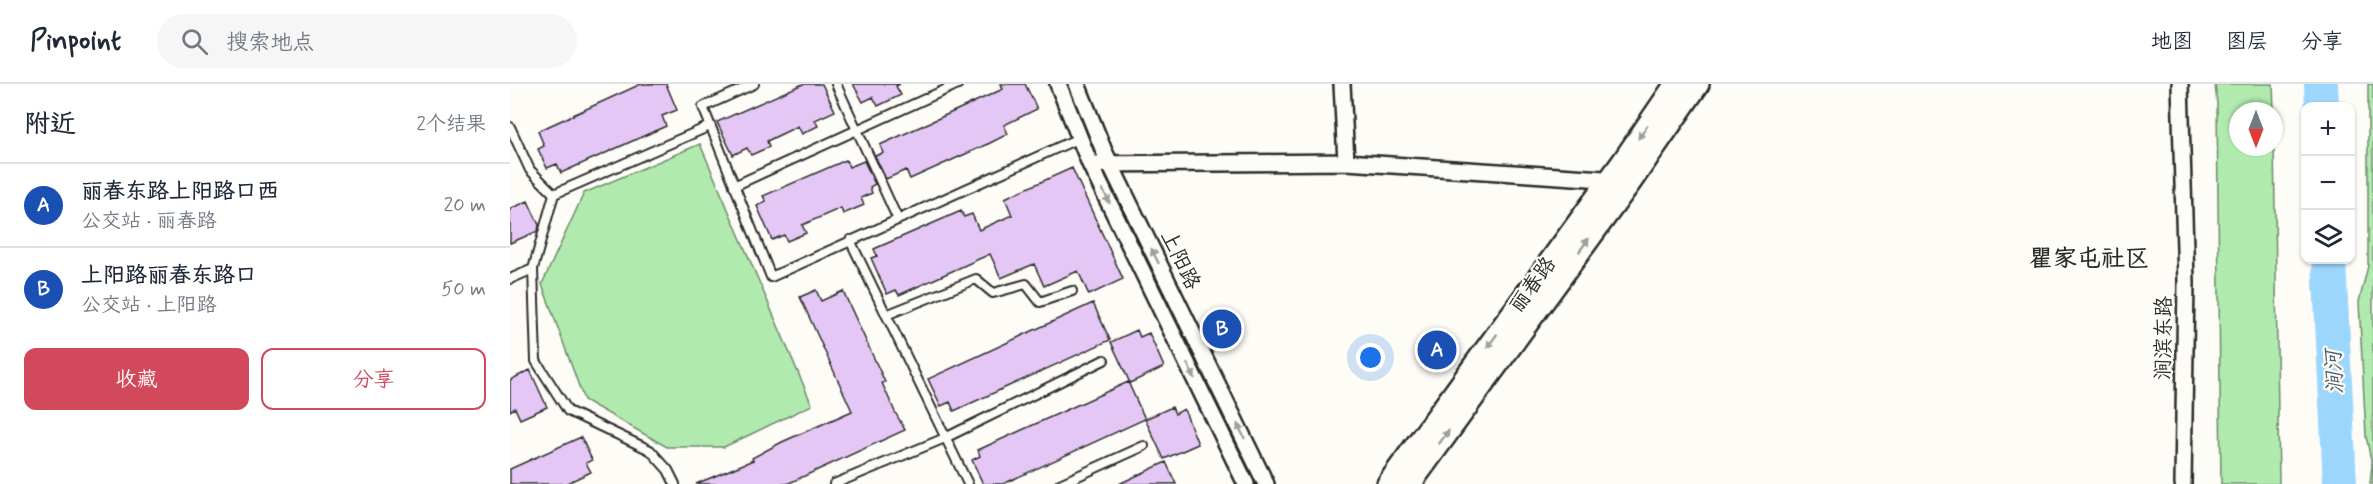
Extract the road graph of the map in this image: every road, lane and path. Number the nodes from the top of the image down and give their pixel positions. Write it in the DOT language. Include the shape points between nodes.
graph roads {
  1 [pos="754,84"];
  2 [pos="836,84"];
  3 [pos="958,84"];
  4 [pos="1058,84"];
  5 [pos="1077,84"];
  6 [pos="1342,84"];
  7 [pos="1676,84"];
  8 [pos="1698,84"];
  9 [pos="2180,84"];
  10 [pos="710,126"];
  11 [pos="510,127"];
  12 [pos="857,130"];
  13 [pos="1079,138"];
  14 [pos="1346,162"];
  15 [pos="1090,164"];
  16 [pos="1110,164"];
  17 [pos="1620,180"];
  18 [pos="734,186"];
  19 [pos="554,194"];
  20 [pos="898,220"];
  21 [pos="850,240"];
  22 [pos="533,269"];
  23 [pos="510,279"];
  24 [pos="1072,291"];
  25 [pos="886,315"];
  26 [pos="1104,360"];
  27 [pos="945,438"];
  28 [pos="1144,446"];
  29 [pos="675,484"];
  30 [pos="834,484"];
  31 [pos="968,484"];
  32 [pos="1060,484"];
  33 [pos="1246,484"];
  34 [pos="1266,484"];
  35 [pos="1388,484"];
  36 [pos="1410,484"];
  37 [pos="2183,484"];
  1 -- 10 [label="lane" via="703,107"];
  2 -- 12 [label="lane"];
  3 -- 12 [label="lane"];
  4 -- 13 [label="street, 上阳路"];
  5 -- 16 [label="street, 上阳路"];
  6 -- 14 [label="street"];
  7 -- 17 [label="main road, 丽春路, one-way"];
  8 -- 17 [label="main road, 丽春路"];
  9 -- 37 [label="street, 涧滨东路" via="2186,282"];
  10 -- 18 [label="lane"];
  10 -- 19 [label="lane"];
  11 -- 19 [label="lane" via="530,170"];
  12 -- 18 [label="lane"];
  12 -- 20 [label="lane"];
  13 -- 15 [label="street, 上阳路"];
  13 -- 20 [label="lane"];
  14 -- 16 [label="street"];
  14 -- 17 [label="street"];
  15 -- 16 [label="street"];
  15 -- 33 [label="street, 上阳路, one-way"];
  34 -- 16 [label="street, 上阳路, one-way"];
  17 -- 35 [label="main road, 丽春路, one-way"];
  36 -- 17 [label="main road, 丽春路, one-way"];
  18 -- 21 [label="lane" via="771,277"];
  19 -- 22 [label="lane"];
  20 -- 21 [label="lane"];
  21 -- 25 [label="lane"];
  22 -- 23 [label="lane"];
  22 -- 29 [label="lane" via="536,361 568,411 650,450"];
  24 -- 25 [label="lane" via="1040,302 1026,284 993,293 976,279"];
  25 -- 27 [label="lane"];
  26 -- 27 [label="lane"];
  27 -- 30 [label="lane"];
  27 -- 31 [label="lane"];
  28 -- 32 [label="lane"];
}
